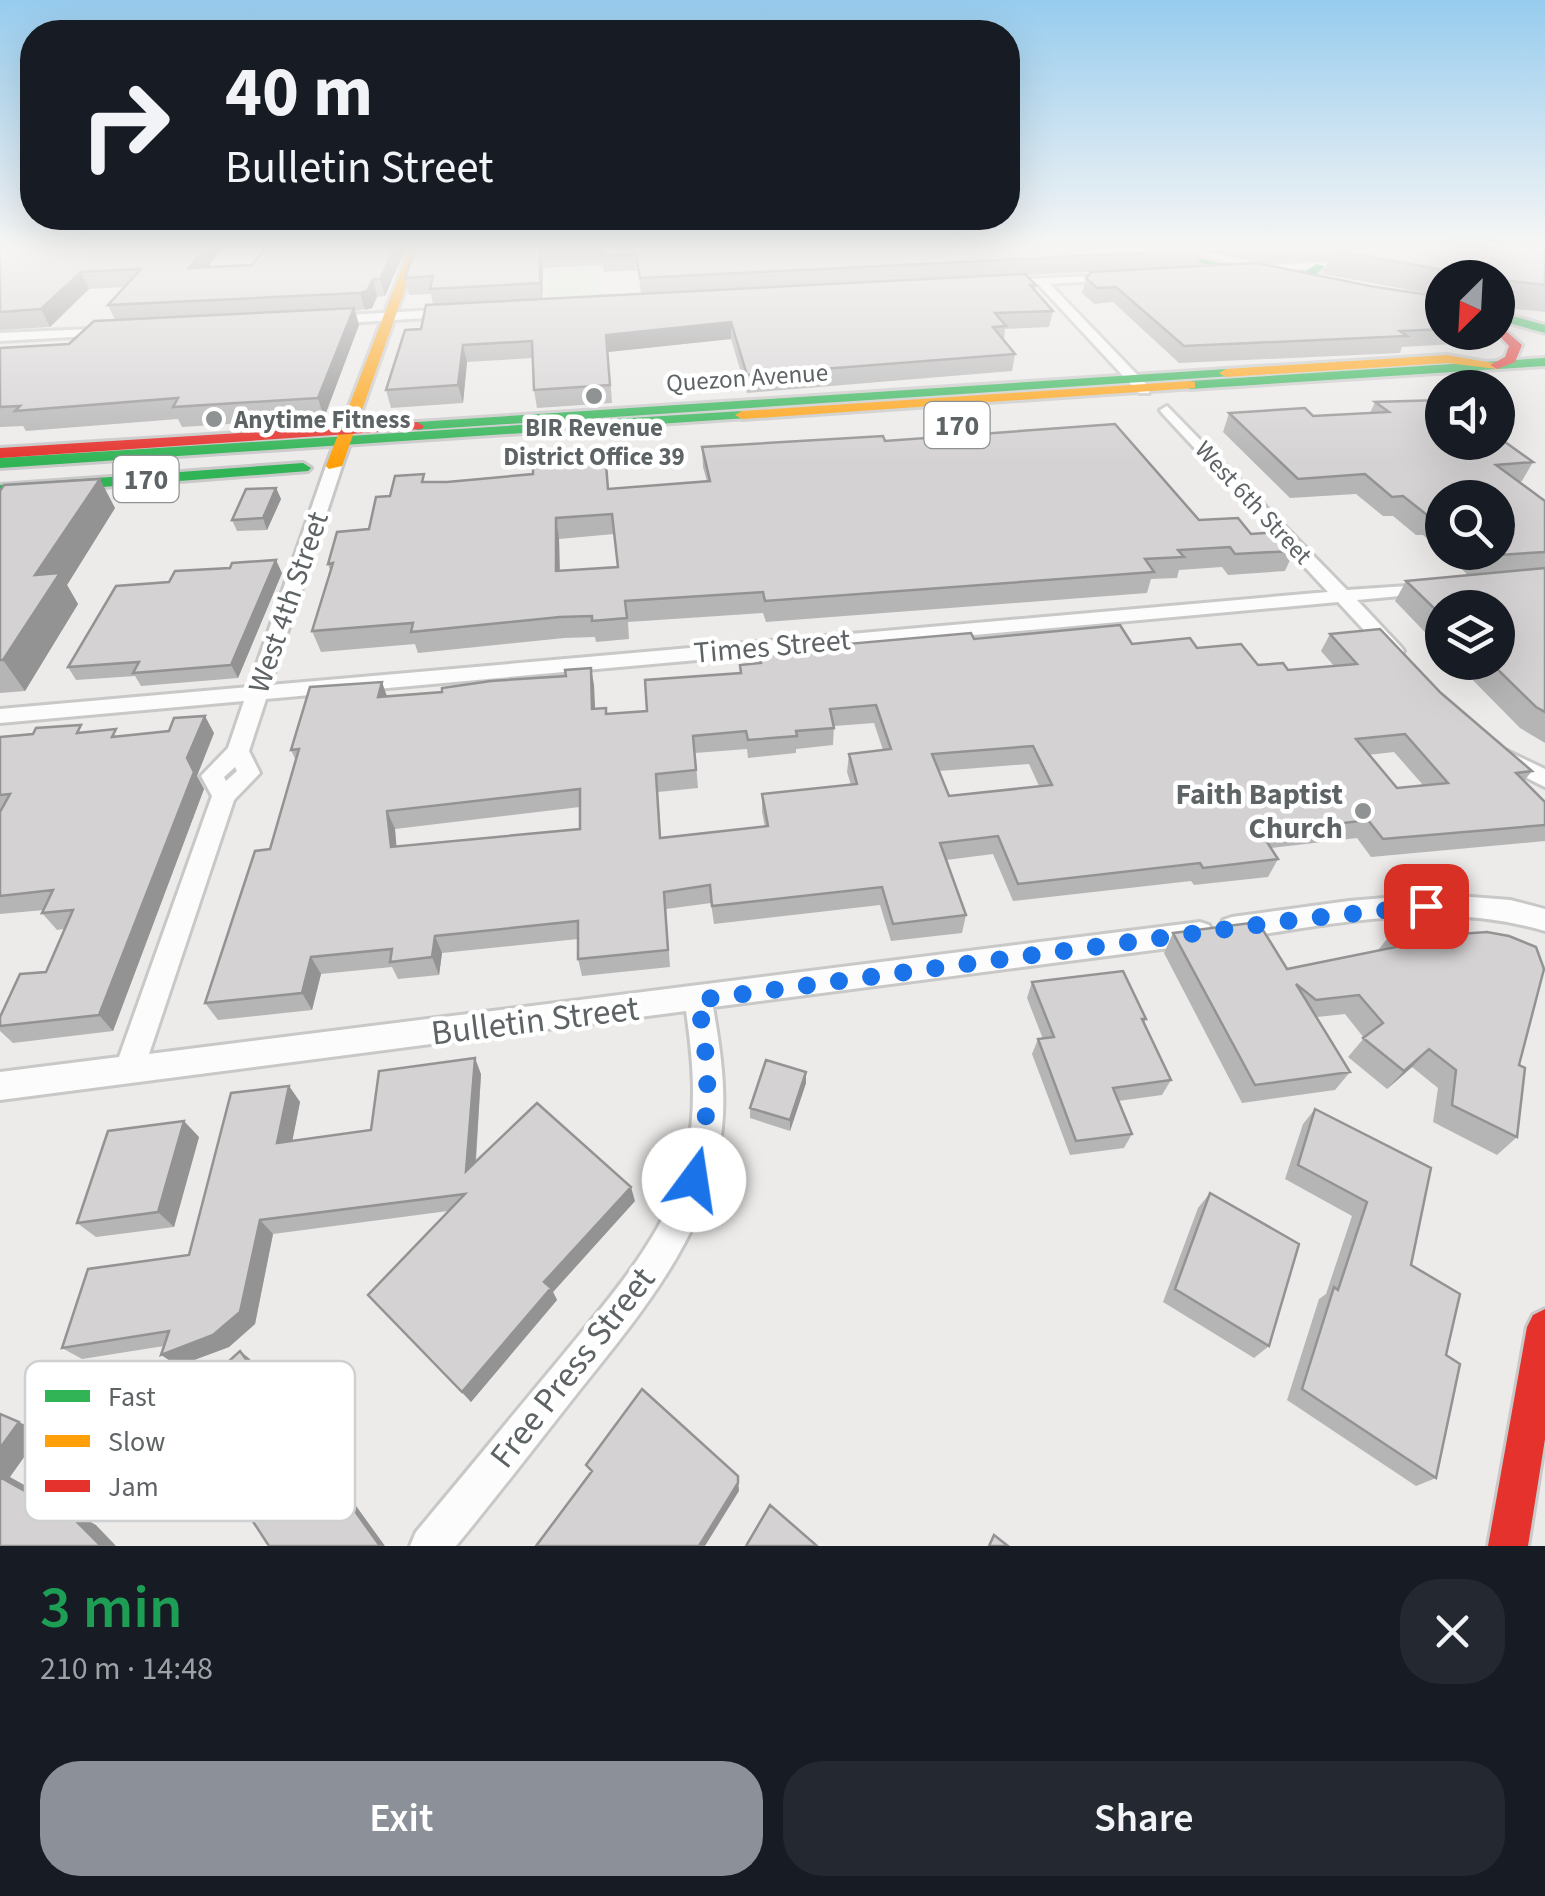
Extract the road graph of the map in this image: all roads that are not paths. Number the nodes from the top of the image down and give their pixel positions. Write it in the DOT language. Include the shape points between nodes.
graph roads {
  1 [pos="339,319"];
  2 [pos="389,319"];
  3 [pos="1077,319"];
  4 [pos="319,320"];
  5 [pos="1515,322"];
  6 [pos="1515,328"];
  7 [pos="1541,330"];
  8 [pos="115,331"];
  9 [pos="0,337"];
  10 [pos="1515,377"];
  11 [pos="1425,378"];
  12 [pos="1544,379"];
  13 [pos="1139,384"];
  14 [pos="1425,393"];
  15 [pos="825,410"];
  16 [pos="1167,410"];
  17 [pos="776,413"];
  18 [pos="1128,413"];
  19 [pos="840,432"];
  20 [pos="790,436"];
  21 [pos="343,451"];
  22 [pos="0,453"];
  23 [pos="0,463"];
  24 [pos="0,490"];
  25 [pos="1452,586"];
  26 [pos="1341,594"];
  27 [pos="1406,664"];
  28 [pos="258,692"];
  29 [pos="0,716"];
  30 [pos="1483,742"];
  31 [pos="1545,779"];
  32 [pos="1545,920"];
  33 [pos="698,1000"];
  34 [pos="129,1070"];
  35 [pos="0,1086"];
  36 [pos="1545,1326"];
  37 [pos="430,1546"];
  38 [pos="1508,1546"];
  1 -- 4 [label="street"];
  2 -- 21 [label="main road"];
  3 -- 13 [label="street"];
  5 -- 7 [label="main road"];
  6 -- 7 [label="main road"];
  8 -- 9 [label="street"];
  10 -- 12 [label="main road, Quezon Avenue / 170"];
  11 -- 13 [label="main road, Quezon Avenue / 170"];
  13 -- 15 [label="main road, Quezon Avenue / 170"];
  13 -- 21 [label="main road, Quezon Avenue / 170"];
  14 -- 16 [label="main road"];
  15 -- 17 [label="main road, Quezon Avenue / 170"];
  15 -- 19 [label="main road" via="820,424"];
  16 -- 18 [label="main road"];
  16 -- 26 [label="street, West 6th Street"];
  17 -- 20 [label="main road" via="794,424"];
  17 -- 21 [label="main road, Quezon Avenue / 170"];
  21 -- 22 [label="main road, Quezon Avenue / 170"];
  21 -- 23 [label="main road, Quezon Avenue / 170"];
  21 -- 24 [label="main road, Quezon Avenue / 170"];
  21 -- 28 [label="street, West 4th Street"];
  25 -- 26 [label="street, Times Street"];
  26 -- 27 [label="street, West 6th Street"];
  26 -- 28 [label="street, Times Street"];
  28 -- 29 [label="street, Times Street"];
  28 -- 34 [label="street, West 4th Street" via="238,751 250,774 224,796"];
  30 -- 31 [label="street"];
  32 -- 33 [label="street, Bulletin Street" via="1472,904 1407,908"];
  33 -- 34 [label="street, Bulletin Street"];
  33 -- 37 [label="street, Free Press Street" via="708,1060 708,1122 670,1240"];
  34 -- 35 [label="street, Bulletin Street"];
  36 -- 38 [label="main road"];
}
